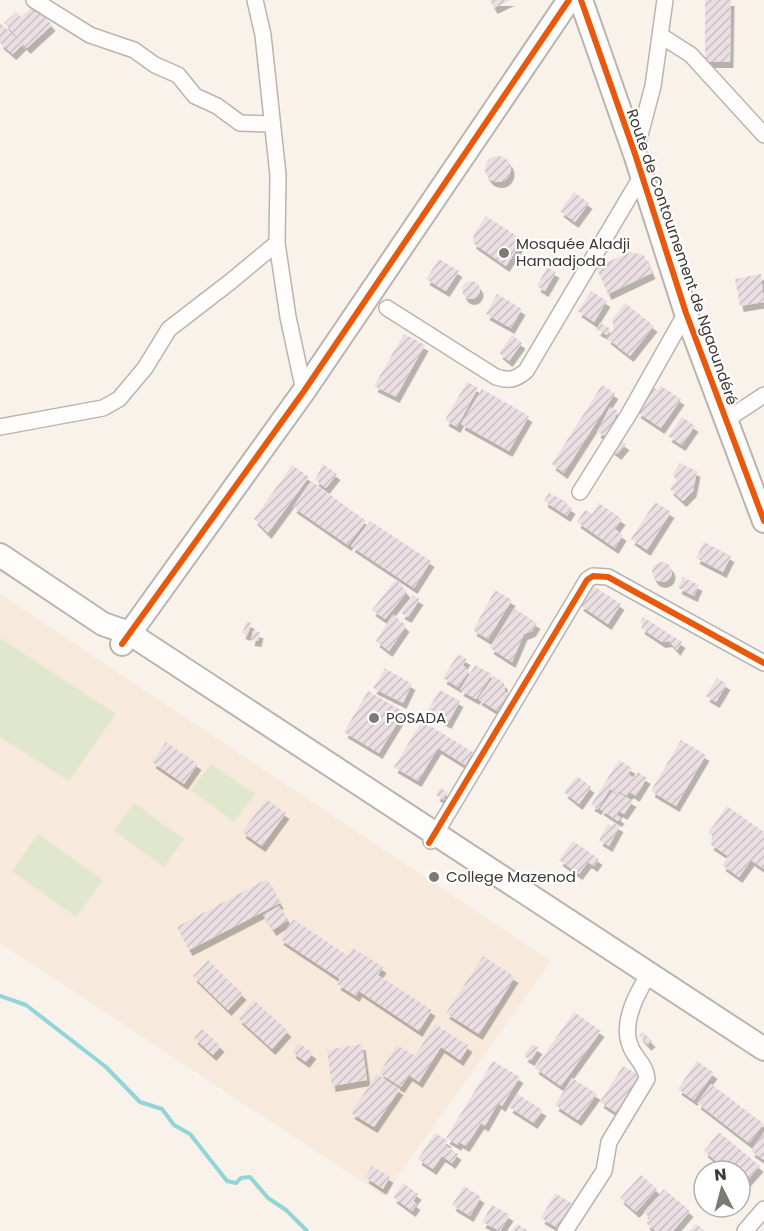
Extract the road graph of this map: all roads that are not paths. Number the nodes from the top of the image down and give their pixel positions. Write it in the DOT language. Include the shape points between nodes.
graph roads {
  1 [pos="34,0"];
  2 [pos="255,0"];
  3 [pos="569,0"];
  4 [pos="581,0"];
  5 [pos="665,0"];
  6 [pos="660,35"];
  7 [pos="272,124"];
  8 [pos="764,135"];
  9 [pos="635,153"];
  10 [pos="641,177"];
  11 [pos="277,243"];
  12 [pos="387,308"];
  13 [pos="686,313"];
  14 [pos="304,391"];
  15 [pos="764,396"];
  16 [pos="726,420"];
  17 [pos="0,427"];
  18 [pos="580,492"];
  19 [pos="764,521"];
  20 [pos="0,555"];
  21 [pos="126,639"];
  22 [pos="764,663"];
  23 [pos="432,838"];
  24 [pos="646,979"];
  25 [pos="764,1049"];
  26 [pos="764,1064"];
  27 [pos="764,1209"];
  28 [pos="565,1231"];
  29 [pos="745,1231"];
  1 -- 7 [label="street" via="90,35 134,50 172,72 195,96 240,123"];
  2 -- 7 [label="street" via="263,35"];
  3 -- 14 [label="street"];
  4 -- 9 [label="street, Route de Contournement de Ngaoundéré"];
  5 -- 6 [label="street"];
  6 -- 8 [label="street" via="691,55"];
  6 -- 9 [label="street" via="653,86"];
  7 -- 11 [label="street" via="278,175"];
  9 -- 10 [label="street, Route de Contournement de Ngaoundéré"];
  10 -- 12 [label="street" via="526,371 518,378 508,381 496,377"];
  10 -- 13 [label="street, Route de Contournement de Ngaoundéré"];
  11 -- 14 [label="street"];
  11 -- 17 [label="street" via="169,328 145,368 119,399 103,408"];
  13 -- 16 [label="street, Route de Contournement de Ngaoundéré"];
  13 -- 18 [label="street"];
  14 -- 21 [label="street"];
  15 -- 16 [label="street"];
  16 -- 19 [label="street, Route de Contournement de Ngaoundéré"];
  20 -- 21 [label="street"];
  21 -- 23 [label="street"];
  22 -- 23 [label="street" via="608,577 593,576 587,580"];
  23 -- 24 [label="street"];
  24 -- 25 [label="street"];
  24 -- 26 [label="street"];
  24 -- 28 [label="street" via="630,1005 629,1042 646,1069 647,1079 609,1142 604,1171"];
  27 -- 29 [label="street"];
}
